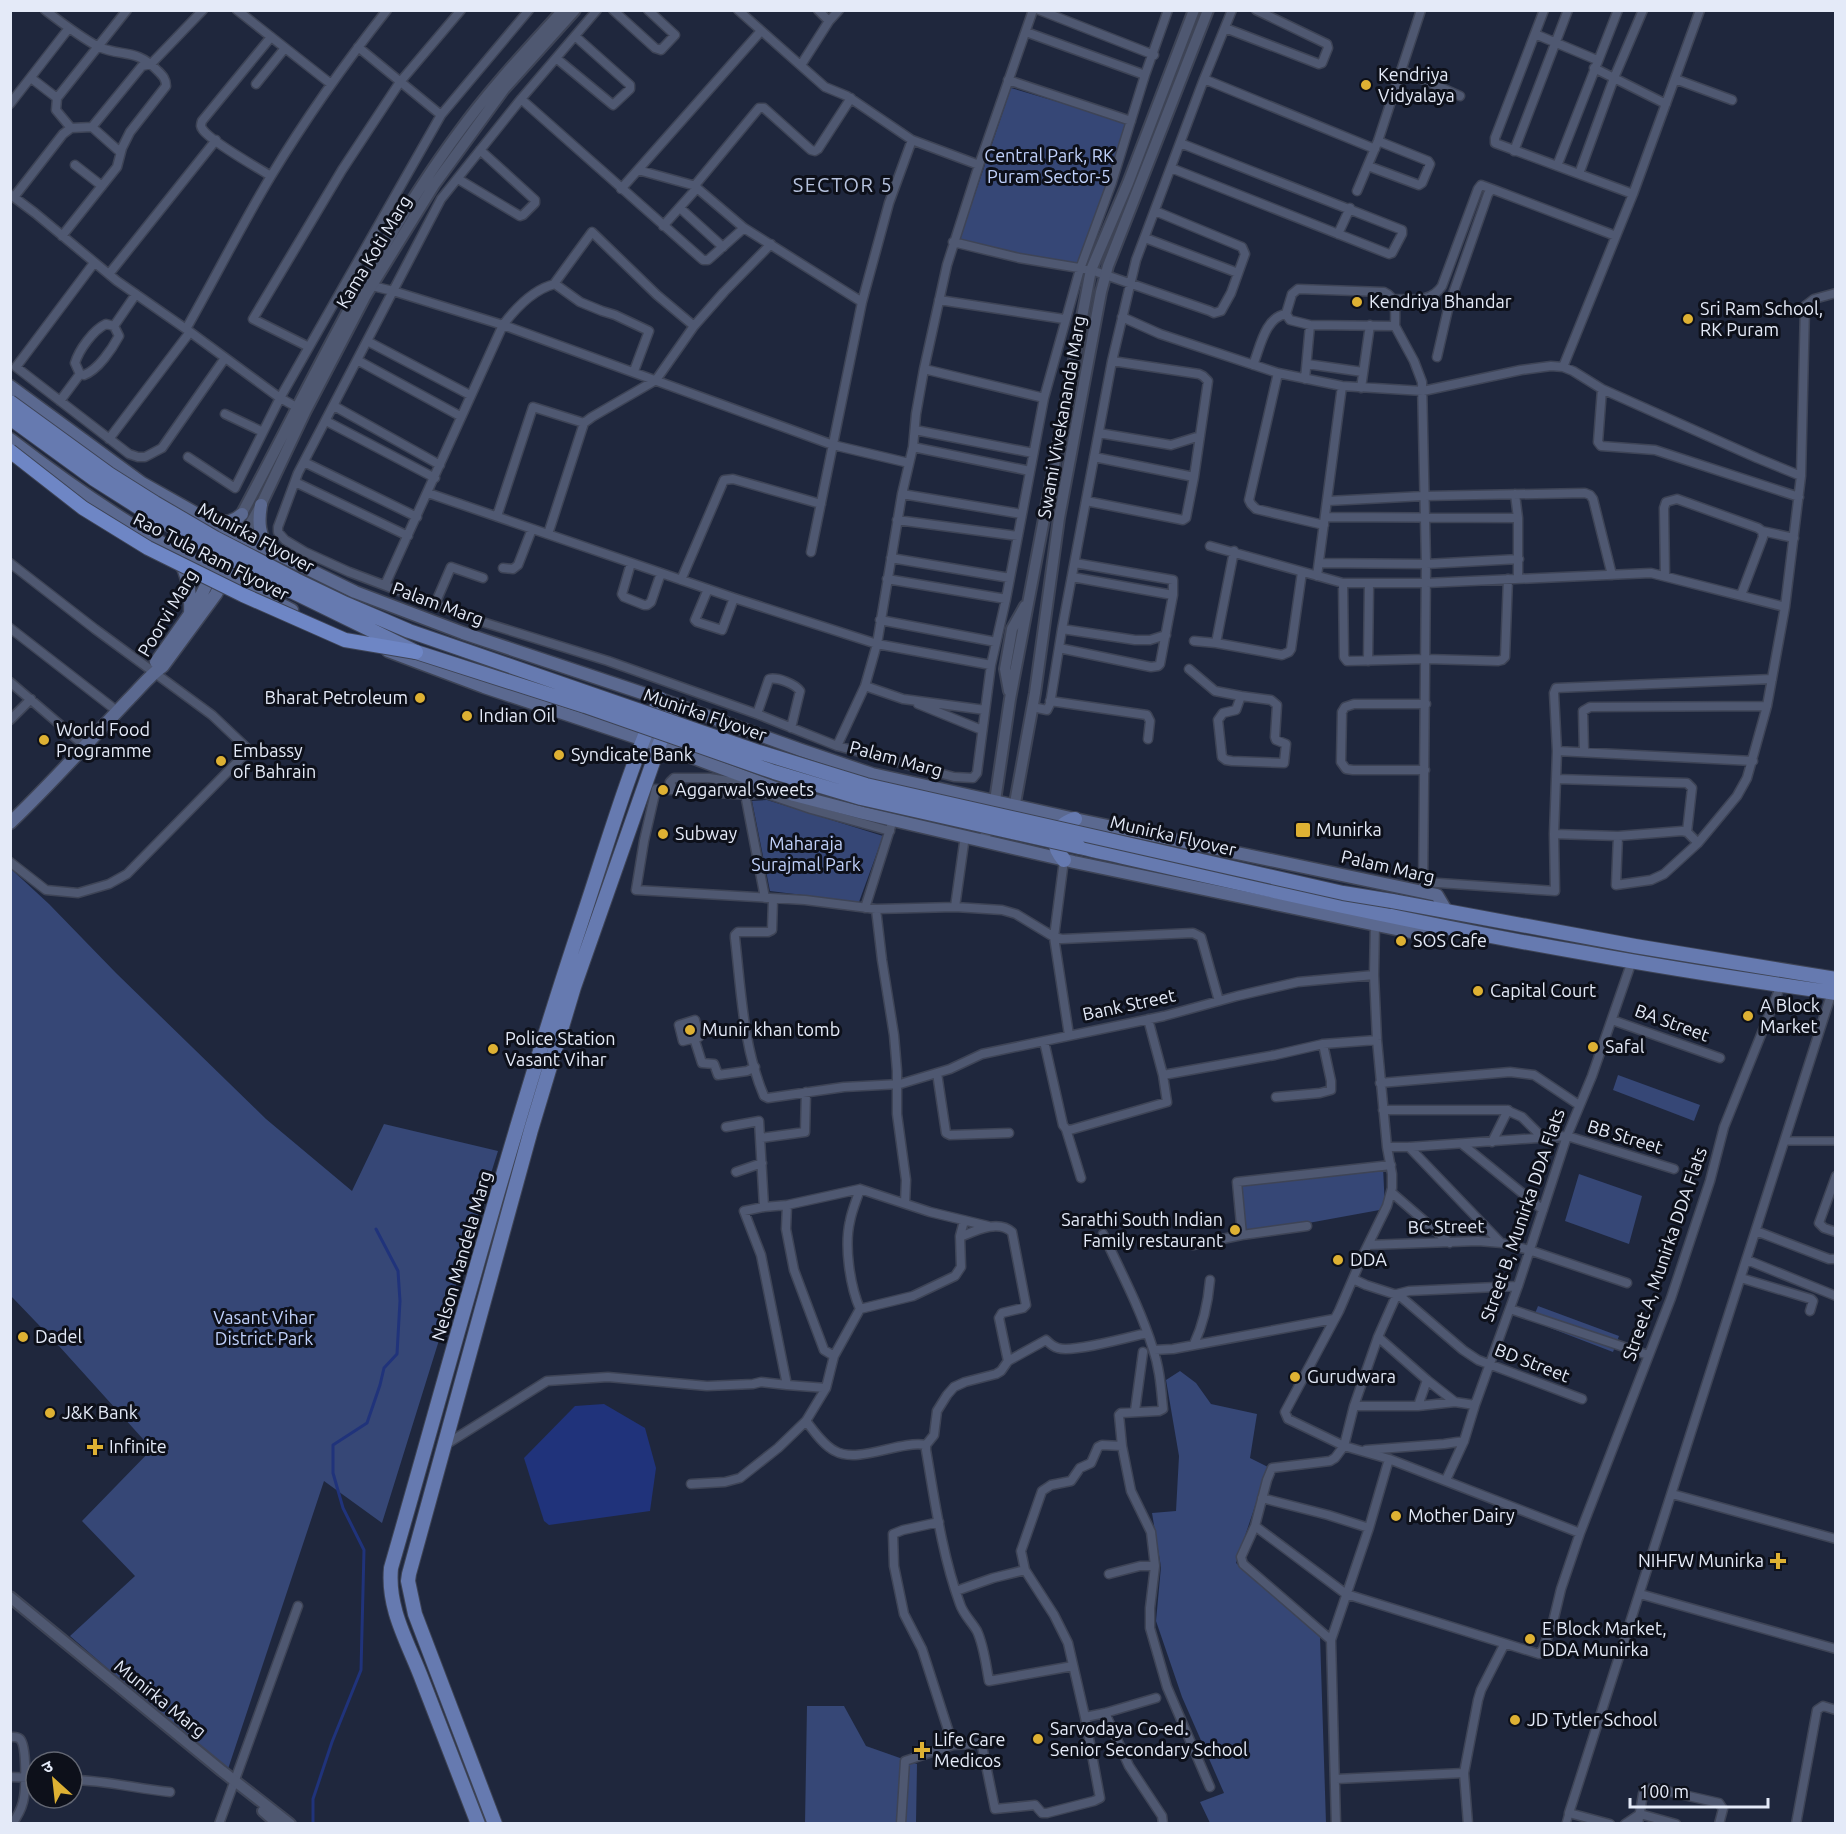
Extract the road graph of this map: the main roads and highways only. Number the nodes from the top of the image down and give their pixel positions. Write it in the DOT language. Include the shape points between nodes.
graph roads {
  1 [pos="10,386"];
  2 [pos="10,402"];
  3 [pos="10,418"];
  4 [pos="10,438"];
  5 [pos="10,451"];
  6 [pos="167,497"];
  7 [pos="261,505"];
  8 [pos="242,514"];
  9 [pos="213,522"];
  10 [pos="146,533"];
  11 [pos="238,535"];
  12 [pos="172,549"];
  13 [pos="269,550"];
  14 [pos="213,571"];
  15 [pos="225,577"];
  16 [pos="189,615"];
  17 [pos="416,652"];
  18 [pos="154,672"];
  19 [pos="660,699"];
  20 [pos="675,705"];
  21 [pos="642,739"];
  22 [pos="659,745"];
  23 [pos="1075,819"];
  24 [pos="10,823"];
  25 [pos="1064,860"];
  26 [pos="1390,908"];
  27 [pos="1446,910"];
  28 [pos="1442,926"];
  29 [pos="1834,988"];
  30 [pos="478,1824"];
  31 [pos="495,1824"];
  1 -- 6 [label="main road, Palam Marg" via="142,483"];
  2 -- 26 [label="main road, Munirka Flyover, bridge" via="155,503 296,579 410,631 768,756 866,785 1343,893"];
  3 -- 17 [label="main road, Munirka Flyover, bridge" via="157,519"];
  4 -- 10 [label="main road" via="92,499"];
  5 -- 17 [label="highway, Rao Tula Ram Flyover, bridge" via="83,508 169,559 345,640"];
  6 -- 9 [label="main road, Palam Marg"];
  6 -- 10 [label="main road" via="175,507 171,522 158,533"];
  7 -- 13 [label="main road" via="258,522"];
  8 -- 9 [label="main road" via="227,523"];
  9 -- 11 [label="main road, Palam Marg"];
  10 -- 12 [label="main road"];
  11 -- 13 [label="main road, Palam Marg"];
  11 -- 14 [label="main road, Poorvi Marg"];
  11 -- 15 [label="main road, Poorvi Marg"];
  12 -- 14 [label="main road"];
  12 -- 16 [label="main road" via="187,576"];
  13 -- 19 [label="main road, Palam Marg" via="355,592"];
  14 -- 15 [label="main road"];
  14 -- 16 [label="main road, Poorvi Marg"];
  15 -- 18 [label="main road, Poorvi Marg" via="206,609 163,666"];
  15 -- 21 [label="main road" via="336,632 484,687"];
  16 -- 18 [label="main road, Poorvi Marg" via="157,660"];
  17 -- 26 [label="main road, Munirka Flyover, bridge" via="861,798 1267,889"];
  18 -- 24 [label="main road, Poorvi Marg"];
  19 -- 20 [label="main road, Palam Marg"];
  19 -- 21 [label="main road, Nelson Mandela Marg"];
  20 -- 22 [label="main road, Nelson Mandela Marg"];
  20 -- 23 [label="main road, Palam Marg" via="872,774"];
  21 -- 22 [label="main road"];
  21 -- 30 [label="main road, Nelson Mandela Marg" via="515,1133 391,1568 396,1619"];
  22 -- 25 [label="main road" via="794,795 891,825 966,836"];
  22 -- 31 [label="main road, Nelson Mandela Marg" via="650,787 622,850 574,987 537,1110 408,1581 415,1614"];
  23 -- 25 [label="main road" via="1060,828 1056,836 1055,845"];
  23 -- 27 [label="main road, Palam Marg" via="1424,887 1437,895"];
  25 -- 28 [label="main road" via="1425,935"];
  26 -- 27 [label="main road, Munirka Flyover"];
  26 -- 28 [label="main road, Munirka Flyover"];
  27 -- 29 [label="main road, Palam Marg"];
  28 -- 29 [label="main road" via="1781,985"];
}
